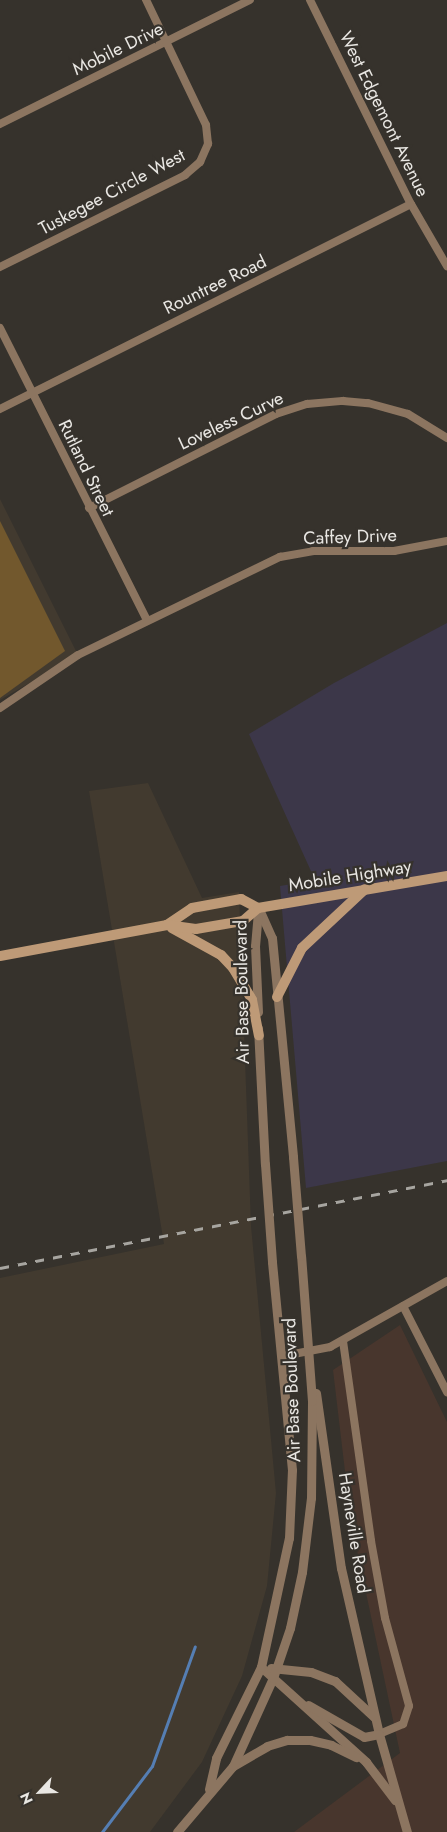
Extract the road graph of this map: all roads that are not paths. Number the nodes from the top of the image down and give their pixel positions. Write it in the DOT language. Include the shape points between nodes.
graph roads {
  1 [pos="146,0"];
  2 [pos="250,0"];
  3 [pos="310,0"];
  4 [pos="166,42"];
  5 [pos="0,124"];
  6 [pos="411,204"];
  7 [pos="447,266"];
  8 [pos="0,267"];
  9 [pos="0,328"];
  10 [pos="32,393"];
  11 [pos="0,409"];
  12 [pos="447,438"];
  13 [pos="89,508"];
  14 [pos="447,541"];
  15 [pos="147,620"];
  16 [pos="0,708"];
  17 [pos="447,876"];
  18 [pos="365,890"];
  19 [pos="258,908"];
  20 [pos="166,925"];
  21 [pos="0,956"];
  22 [pos="278,997"];
  23 [pos="259,1035"];
  24 [pos="447,1281"];
  25 [pos="403,1306"];
  26 [pos="343,1341"];
  27 [pos="309,1351"];
  28 [pos="283,1356"];
  29 [pos="447,1392"];
  30 [pos="261,1667"];
  31 [pos="276,1668"];
  32 [pos="273,1678"];
  33 [pos="289,1694"];
  34 [pos="376,1719"];
  35 [pos="379,1734"];
  36 [pos="366,1762"];
  37 [pos="233,1766"];
  38 [pos="208,1791"];
  39 [pos="398,1803"];
  40 [pos="177,1832"];
  41 [pos="407,1832"];
  1 -- 4 [label="street, Tuskegee Circle West"];
  2 -- 4 [label="street, Mobile Drive"];
  3 -- 6 [label="street, West Edgemont Avenue"];
  4 -- 5 [label="street, Mobile Drive"];
  4 -- 8 [label="street, Tuskegee Circle West" via="206,125 208,144 200,162 185,175"];
  6 -- 7 [label="street, West Edgemont Avenue"];
  6 -- 10 [label="street, Rountree Road"];
  9 -- 10 [label="street, Rutland Street"];
  10 -- 11 [label="street, Rountree Road"];
  10 -- 13 [label="street, Rutland Street"];
  12 -- 13 [label="street, Loveless Curve" via="408,414 368,403 307,404 276,414"];
  13 -- 15 [label="street, Rutland Street"];
  14 -- 15 [label="street, Caffey Drive" via="403,550 313,551 280,557"];
  15 -- 16 [label="street, Caffey Drive" via="78,655"];
  17 -- 18 [label="main road, Mobile Highway"];
  18 -- 19 [label="main road, Mobile Highway"];
  18 -- 22 [label="main road" via="302,948"];
  19 -- 20 [label="main road, Mobile Highway" via="243,921 196,929"];
  19 -- 20 [label="main road, Mobile Highway" via="241,899 192,908"];
  19 -- 22 [label="street, Air Base Boulevard" via="272,938"];
  19 -- 23 [label="street, Air Base Boulevard" via="255,946"];
  20 -- 21 [label="main road, Mobile Highway"];
  20 -- 23 [label="main road" via="221,955 233,968 252,1000"];
  22 -- 27 [label="street, Air Base Boulevard, bridge"];
  23 -- 28 [label="street, Air Base Boulevard, bridge" via="264,1164"];
  24 -- 25 [label="street"];
  25 -- 26 [label="street"];
  25 -- 29 [label="street"];
  26 -- 27 [label="street"];
  26 -- 35 [label="street" via="371,1541 386,1618 409,1706 403,1724"];
  27 -- 28 [label="street"];
  27 -- 31 [label="street, Air Base Boulevard" via="311,1498 302,1572 290,1628"];
  27 -- 34 [label="street, Hayneville Road" via="342,1568"];
  28 -- 30 [label="street, Air Base Boulevard" via="292,1470 289,1538"];
  30 -- 31 [label="street"];
  30 -- 32 [label="street, Hayneville Road"];
  30 -- 38 [label="street, Air Base Boulevard" via="216,1758"];
  31 -- 32 [label="street, Air Base Boulevard"];
  31 -- 34 [label="street" via="311,1672 335,1681"];
  32 -- 33 [label="street, Hayneville Road"];
  32 -- 37 [label="street, Air Base Boulevard"];
  33 -- 35 [label="street" via="364,1737"];
  33 -- 36 [label="street, Hayneville Road"];
  34 -- 35 [label="street, Hayneville Road"];
  35 -- 39 [label="street, Hayneville Road"];
  36 -- 37 [label="street" via="331,1745 310,1740 287,1740 267,1746"];
  36 -- 39 [label="street, Hayneville Road"];
  37 -- 38 [label="street, Air Base Boulevard"];
  38 -- 40 [label="street, Air Base Boulevard"];
  39 -- 41 [label="street, Hayneville Road"];
}
